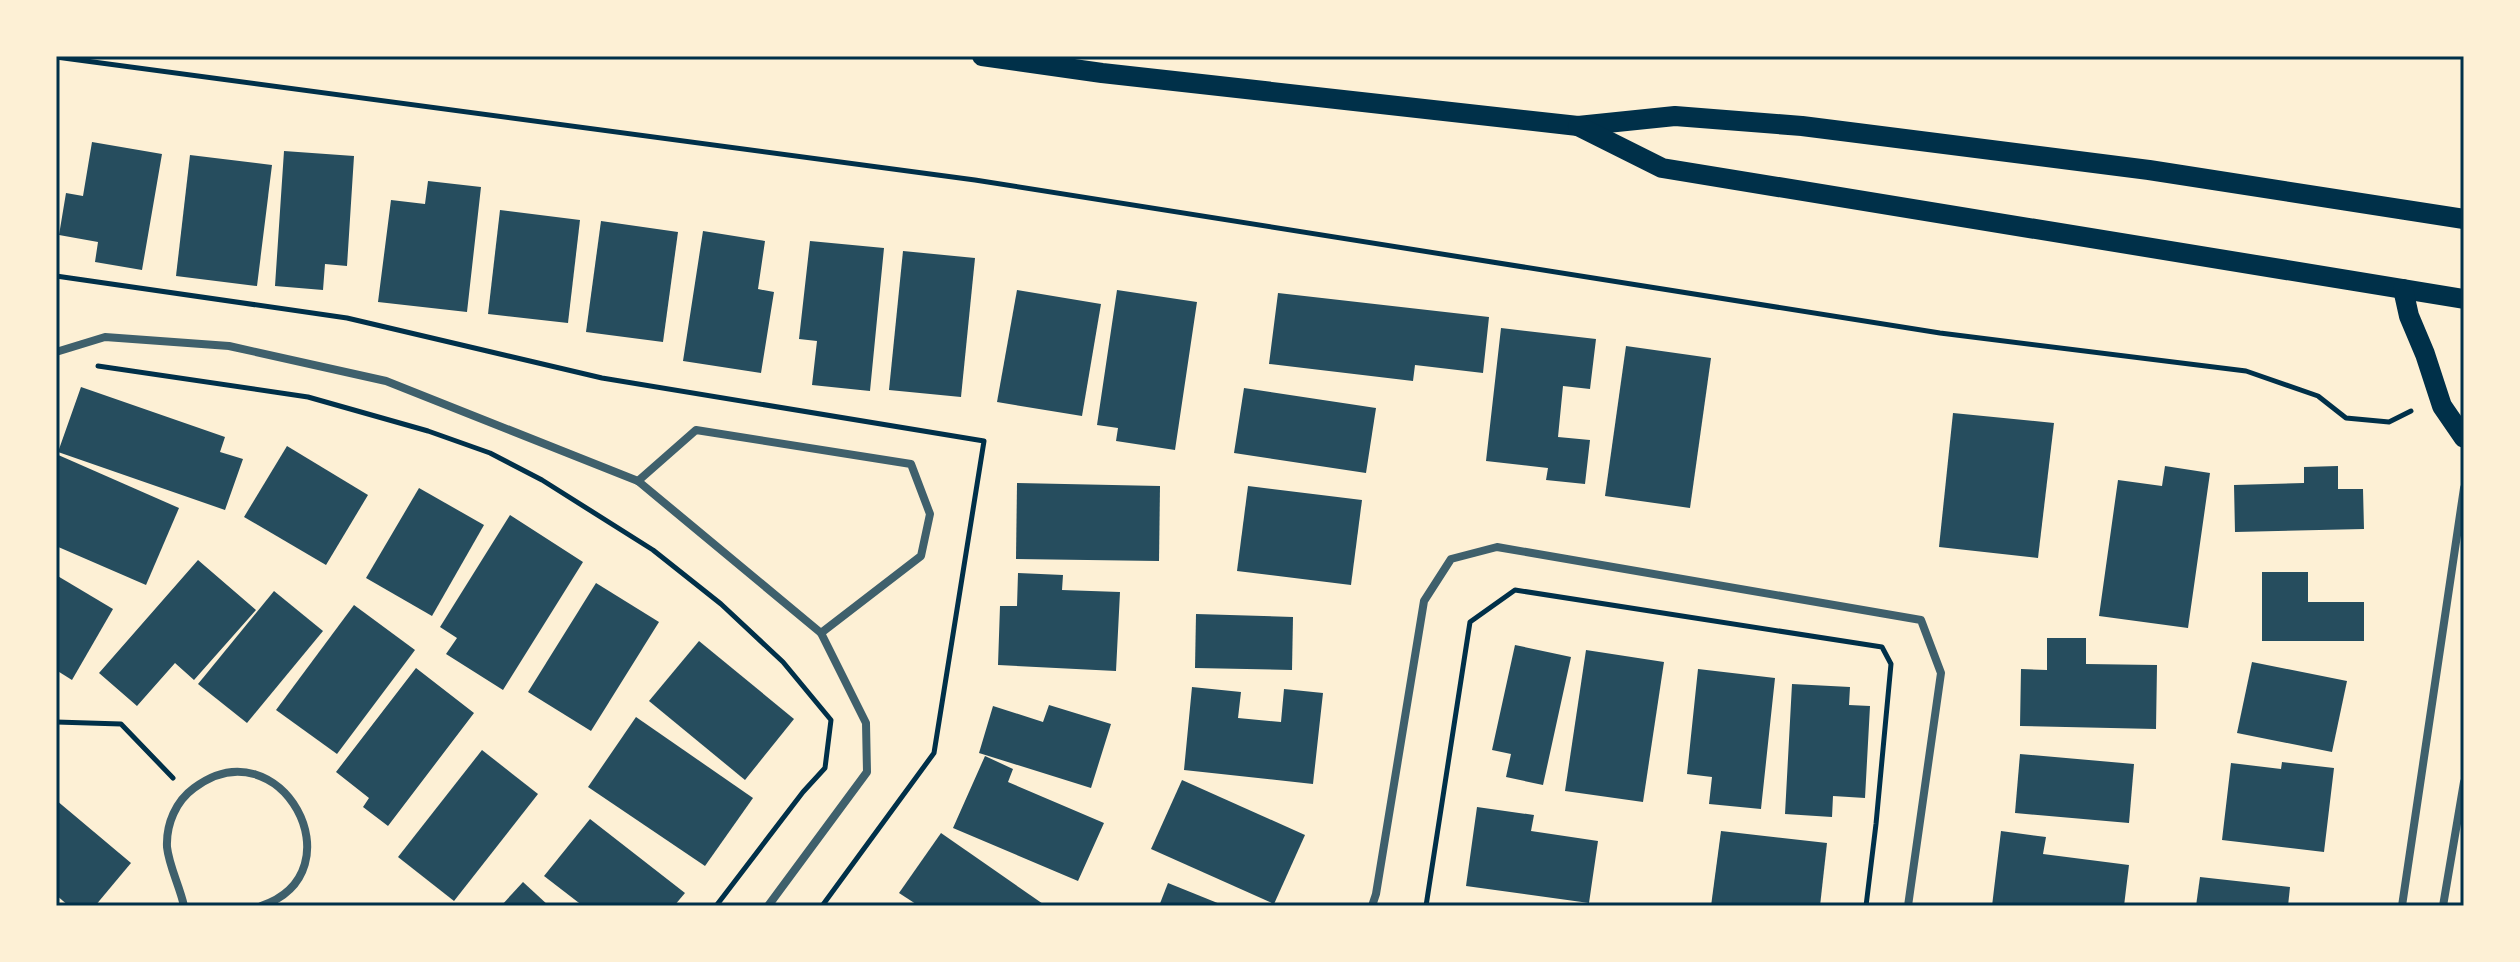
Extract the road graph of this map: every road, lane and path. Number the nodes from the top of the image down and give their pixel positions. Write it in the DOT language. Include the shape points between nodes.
graph roads {
  1 [pos="982,56"];
  2 [pos="56,57"];
  3 [pos="1578,126"];
  4 [pos="2464,219"];
  5 [pos="2403,289"];
  6 [pos="2464,299"];
  7 [pos="56,352"];
  8 [pos="92,365"];
  9 [pos="2411,411"];
  10 [pos="2464,438"];
  11 [pos="638,481"];
  12 [pos="2464,488"];
  13 [pos="821,633"];
  14 [pos="56,722"];
  15 [pos="2464,782"];
  16 [pos="188,792"];
  17 [pos="184,906"];
  18 [pos="261,906"];
  19 [pos="716,906"];
  20 [pos="768,906"];
  21 [pos="1372,906"];
  22 [pos="1426,906"];
  23 [pos="1866,906"];
  24 [pos="1908,906"];
  25 [pos="2402,906"];
  26 [pos="2443,906"];
  1 -- 3 [label="main road"];
  2 -- 9 [label="path" via="975,180 1940,333 2246,371 2318,396 2346,418 2389,422"];
  3 -- 4 [label="main road" via="1675,116 1802,126 2149,170"];
  3 -- 5 [label="main road" via="1662,168"];
  5 -- 6 [label="main road"];
  5 -- 10 [label="main road" via="2442,406"];
  7 -- 11 [label="street" via="105,337 229,346 386,381"];
  8 -- 19 [label="path" via="308,397 490,453 653,550 721,604 783,662 831,720 825,768"];
  11 -- 13 [label="street"];
  11 -- 13 [label="street" via="696,430 911,464 930,514 921,556"];
  12 -- 25 [label="street"];
  13 -- 20 [label="street" via="866,723 867,772"];
  14 -- 16 [label="path" via="121,724"];
  15 -- 26 [label="street"];
  16 -- 17 [label="street" via="168,828 167,849"];
  16 -- 18 [label="street" via="204,780 243,773 281,787 295,803 305,822 304,864 295,883"];
  21 -- 24 [label="street" via="1424,601 1451,559 1497,547 1921,620 1941,673"];
  22 -- 23 [label="path" via="1470,622 1515,590 1882,647 1891,664"];
}
